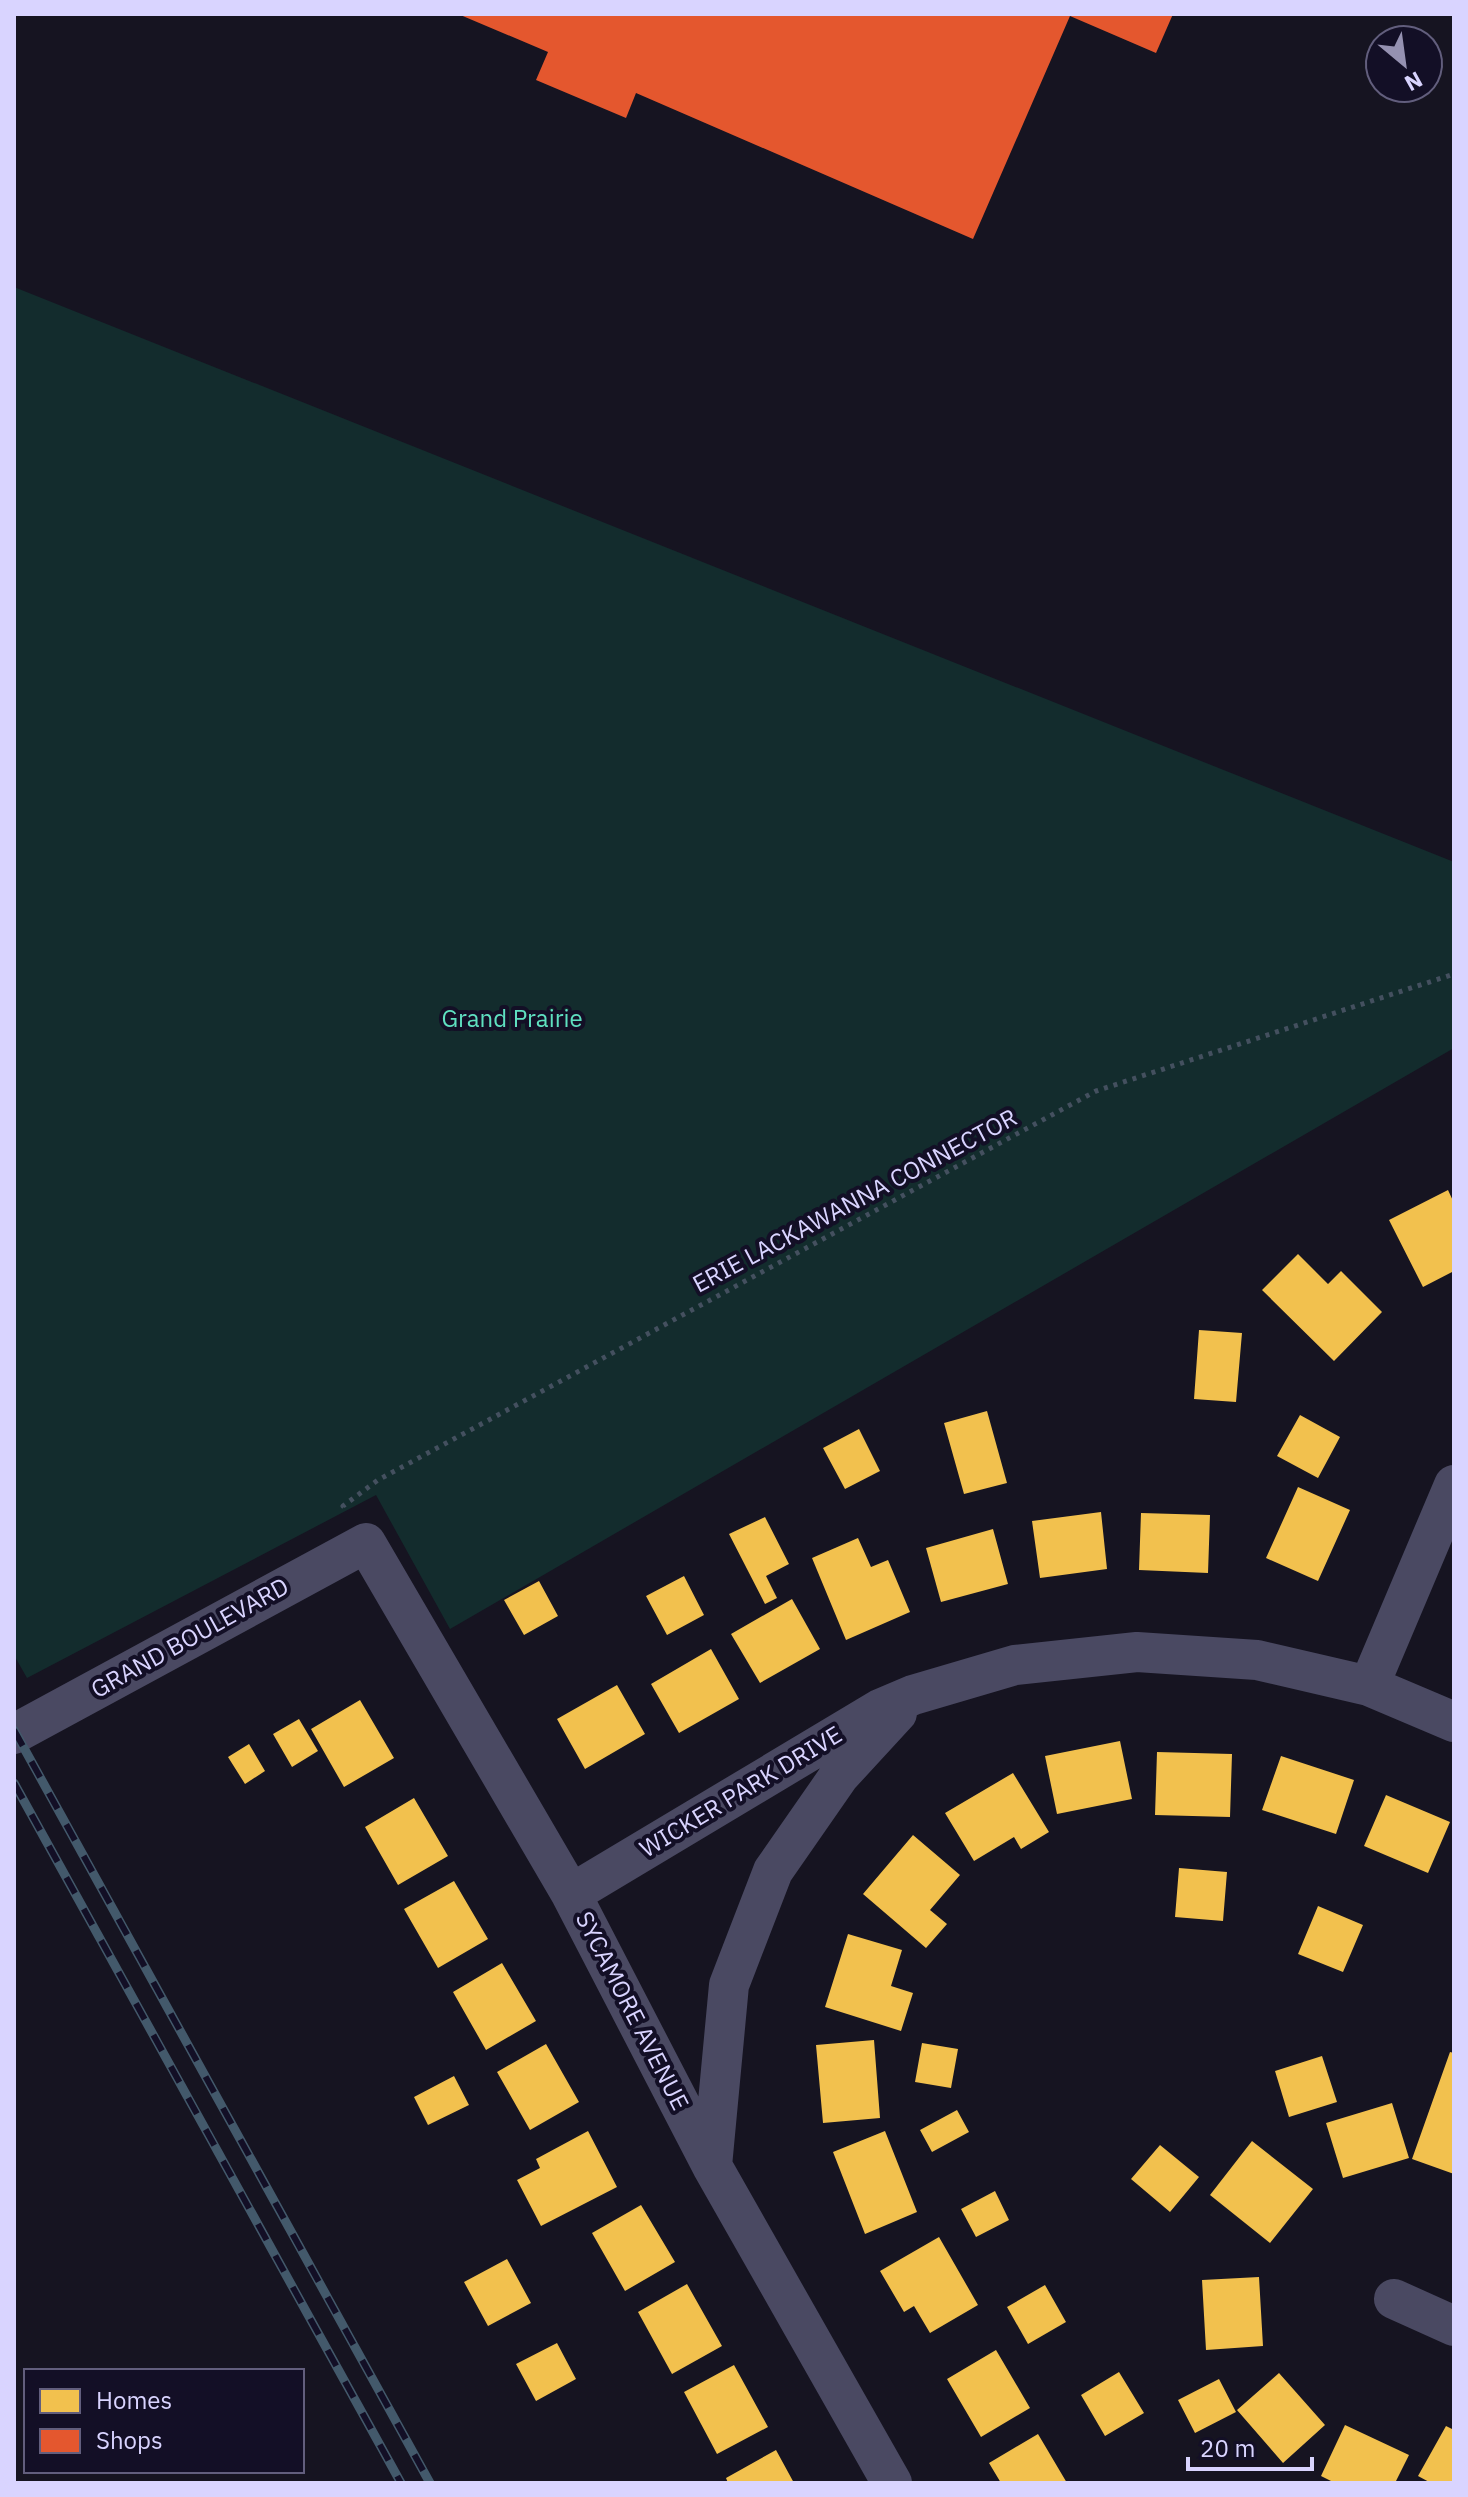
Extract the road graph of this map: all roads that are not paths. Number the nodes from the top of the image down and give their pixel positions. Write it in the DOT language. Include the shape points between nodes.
graph roads {
  1 [pos="1454,1485"];
  2 [pos="366,1543"];
  3 [pos="1369,1686"];
  4 [pos="913,1695"];
  5 [pos="1454,1722"];
  6 [pos="14,1734"];
  7 [pos="571,1894"];
  8 [pos="712,2166"];
  9 [pos="1394,2299"];
  10 [pos="1454,2326"];
  11 [pos="892,2483"];
  1 -- 3 [label="street"];
  2 -- 6 [label="street, GRAND BOULEVARD"];
  2 -- 7 [label="street, SYCAMORE AVENUE"];
  3 -- 4 [label="street, WICKER PARK DRIVE" via="1257,1660 1137,1652 1015,1665"];
  3 -- 5 [label="street, WICKER PARK DRIVE"];
  4 -- 7 [label="street, WICKER PARK DRIVE" via="880,1709"];
  4 -- 8 [label="street, WICKER PARK DRIVE" via="839,1776 773,1871 729,1985"];
  7 -- 8 [label="street, SYCAMORE AVENUE"];
  8 -- 11 [label="street, SYCAMORE AVENUE"];
  9 -- 10 [label="street"];
}
